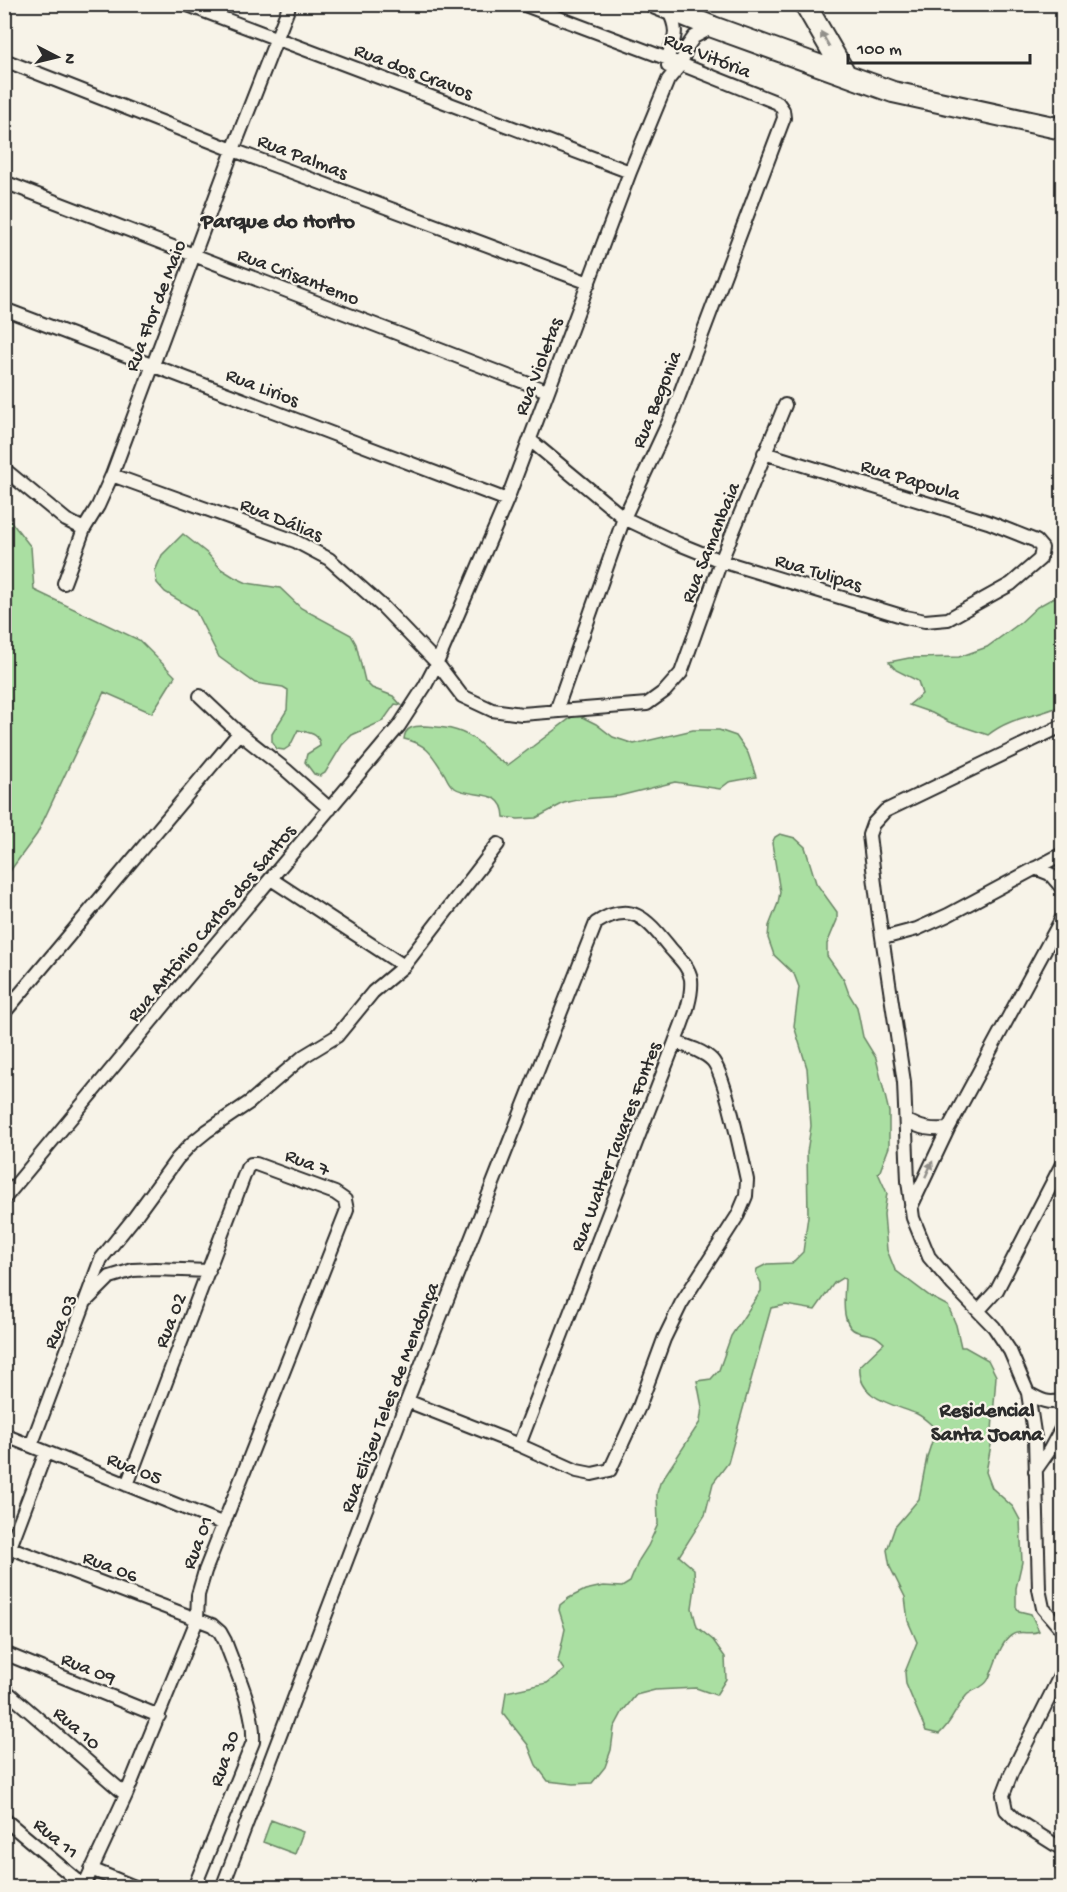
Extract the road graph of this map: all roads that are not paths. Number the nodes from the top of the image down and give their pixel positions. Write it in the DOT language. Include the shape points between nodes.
graph roads {
  1 [pos="185,4"];
  2 [pos="290,4"];
  3 [pos="522,4"];
  4 [pos="805,4"];
  5 [pos="662,7"];
  6 [pos="713,27"];
  7 [pos="277,40"];
  8 [pos="668,58"];
  9 [pos="4,60"];
  10 [pos="681,64"];
  11 [pos="846,75"];
  12 [pos="668,80"];
  13 [pos="778,103"];
  14 [pos="1062,129"];
  15 [pos="233,150"];
  16 [pos="630,172"];
  17 [pos="4,182"];
  18 [pos="194,256"];
  19 [pos="589,283"];
  20 [pos="4,309"];
  21 [pos="152,364"];
  22 [pos="547,391"];
  23 [pos="785,405"];
  24 [pos="530,440"];
  25 [pos="764,453"];
  26 [pos="4,469"];
  27 [pos="112,475"];
  28 [pos="507,500"];
  29 [pos="624,519"];
  30 [pos="84,529"];
  31 [pos="1042,548"];
  32 [pos="721,561"];
  33 [pos="64,583"];
  34 [pos="437,663"];
  35 [pos="665,691"];
  36 [pos="200,696"];
  37 [pos="556,711"];
  38 [pos="1062,726"];
  39 [pos="239,733"];
  40 [pos="330,809"];
  41 [pos="498,844"];
  42 [pos="1062,855"];
  43 [pos="1035,868"];
  44 [pos="272,879"];
  45 [pos="1062,888"];
  46 [pos="1062,918"];
  47 [pos="596,923"];
  48 [pos="883,938"];
  49 [pos="404,966"];
  50 [pos="4,1013"];
  51 [pos="675,1042"];
  52 [pos="906,1120"];
  53 [pos="948,1129"];
  54 [pos="1062,1164"];
  55 [pos="247,1168"];
  56 [pos="4,1199"];
  57 [pos="910,1209"];
  58 [pos="347,1210"];
  59 [pos="209,1271"];
  60 [pos="85,1302"];
  61 [pos="979,1310"];
  62 [pos="1028,1393"];
  63 [pos="1062,1400"];
  64 [pos="407,1401"];
  65 [pos="1062,1427"];
  66 [pos="4,1436"];
  67 [pos="519,1445"];
  68 [pos="31,1446"];
  69 [pos="46,1452"];
  70 [pos="1035,1471"];
  71 [pos="127,1485"];
  72 [pos="224,1524"];
  73 [pos="11,1548"];
  74 [pos="4,1563"];
  75 [pos="197,1620"];
  76 [pos="1062,1630"];
  77 [pos="4,1653"];
  78 [pos="1062,1672"];
  79 [pos="4,1689"];
  80 [pos="159,1716"];
  81 [pos="126,1795"];
  82 [pos="4,1819"];
  83 [pos="1062,1849"];
  84 [pos="92,1869"];
  85 [pos="83,1887"];
  86 [pos="137,1887"];
  87 [pos="194,1887"];
  88 [pos="222,1887"];
  1 -- 7 [label="street, Rua dos Cravos"];
  2 -- 7 [label="street, Rua Flor de Maio"];
  3 -- 8 [label="street, Rua Vitória"];
  11 -- 4 [label="main road, one-way"];
  5 -- 6 [label="main road"];
  5 -- 8 [label="street, Rua Violetas" via="675,23"];
  6 -- 10 [label="street, Rua Violetas" via="694,37"];
  6 -- 11 [label="main road"];
  7 -- 15 [label="street, Rua Flor de Maio"];
  7 -- 16 [label="street, Rua dos Cravos"];
  8 -- 10 [label="street, Rua Vitória"];
  8 -- 12 [label="street, Rua Violetas"];
  9 -- 15 [label="street, Rua Palmas"];
  10 -- 12 [label="street, Rua Violetas"];
  10 -- 13 [label="street, Rua Vitória"];
  11 -- 14 [label="main road" via="893,92"];
  12 -- 16 [label="street, Rua Violetas"];
  13 -- 29 [label="street, Rua Begonia" via="784,118 671,417"];
  15 -- 18 [label="street, Rua Flor de Maio"];
  15 -- 19 [label="street, Rua Palmas"];
  16 -- 19 [label="street, Rua Violetas"];
  17 -- 18 [label="street, Rua Crisantemo"];
  18 -- 21 [label="street, Rua Flor de Maio"];
  18 -- 22 [label="street, Rua Crisantemo"];
  19 -- 22 [label="street, Rua Violetas"];
  20 -- 21 [label="street, Rua Lirios"];
  21 -- 27 [label="street, Rua Flor de Maio"];
  21 -- 28 [label="street, Rua Lirios"];
  22 -- 24 [label="street, Rua Violetas"];
  23 -- 25 [label="street, Rua Samanbaia"];
  24 -- 28 [label="street, Rua Violetas"];
  24 -- 29 [label="street, Rua Tulipas"];
  25 -- 31 [label="street, Rua Papoula" via="988,522 1036,541"];
  25 -- 32 [label="street, Rua Samanbaia"];
  26 -- 30 [label="street" via="66,520"];
  27 -- 30 [label="street, Rua Flor de Maio"];
  27 -- 34 [label="street, Rua Dálias" via="295,541 329,559"];
  28 -- 34 [label="street, Rua Violetas"];
  29 -- 32 [label="street, Rua Tulipas"];
  29 -- 37 [label="street, Rua Begonia"];
  30 -- 33 [label="street, Rua Flor de Maio"];
  31 -- 32 [label="street, Rua Tulipas" via="1040,559 1011,584 948,620 925,621"];
  32 -- 35 [label="street, Rua Samanbaia" via="681,673"];
  34 -- 37 [label="street, Rua Dálias" via="462,696 492,710 522,714"];
  34 -- 40 [label="street, Rua Antônio Carlos dos Santos" via="399,726"];
  35 -- 37 [label="street, Rua Dálias" via="647,704"];
  36 -- 39 [label="street"];
  38 -- 48 [label="street" via="885,811 873,824 869,835"];
  39 -- 40 [label="street"];
  39 -- 50 [label="street"];
  40 -- 44 [label="street, Rua Antônio Carlos dos Santos"];
  41 -- 49 [label="street"];
  42 -- 43 [label="street"];
  43 -- 45 [label="street" via="1050,874"];
  43 -- 48 [label="street" via="948,915"];
  44 -- 49 [label="street"];
  44 -- 56 [label="street, Rua Antônio Carlos dos Santos"];
  46 -- 53 [label="street"];
  47 -- 51 [label="street, Rua Walter Tavares Fontes" via="616,912 639,916 689,971 687,1008"];
  47 -- 64 [label="street, Rua Elizeu Teles de Mendonça"];
  48 -- 52 [label="street"];
  49 -- 60 [label="street" via="373,992 337,1036 304,1056 250,1102 190,1144 101,1259"];
  51 -- 67 [label="street, Rua Walter Tavares Fontes"];
  51 -- 67 [label="street" via="713,1061 722,1077 747,1180 746,1196 681,1304 610,1470 592,1474 578,1471"];
  52 -- 53 [label="street" via="928,1130"];
  52 -- 57 [label="street"];
  57 -- 53 [label="street, one-way"];
  54 -- 61 [label="street" via="997,1290"];
  55 -- 58 [label="street, Rua 7" via="256,1164 335,1193 345,1200"];
  55 -- 59 [label="street, Rua 02"];
  57 -- 61 [label="street" via="929,1257"];
  58 -- 72 [label="street, Rua 01"];
  59 -- 60 [label="street, Rua 03" via="133,1270 110,1277"];
  59 -- 71 [label="street, Rua 02"];
  60 -- 68 [label="street, Rua 03"];
  61 -- 62 [label="street" via="1010,1351"];
  62 -- 63 [label="street" via="1043,1402"];
  62 -- 70 [label="street"];
  64 -- 67 [label="street"];
  64 -- 88 [label="street, Rua Elizeu Teles de Mendonça"];
  65 -- 70 [label="street"];
  66 -- 68 [label="street, Rua 05"];
  68 -- 69 [label="street, Rua 05"];
  69 -- 71 [label="street, Rua 05"];
  69 -- 73 [label="street"];
  70 -- 76 [label="street" via="1039,1589 1043,1608"];
  71 -- 72 [label="street, Rua 05"];
  72 -- 75 [label="street, Rua 01" via="198,1595"];
  73 -- 74 [label="street"];
  73 -- 75 [label="street, Rua 06"];
  75 -- 80 [label="street, Rua 01"];
  75 -- 87 [label="street, Rua 30" via="212,1625 225,1641 254,1727 253,1742"];
  77 -- 80 [label="street, Rua 09"];
  78 -- 83 [label="street" via="1003,1795 1006,1810 1016,1820"];
  79 -- 81 [label="street, Rua 10"];
  80 -- 81 [label="street, Rua 01"];
  81 -- 84 [label="street, Rua 01"];
  82 -- 85 [label="street, Rua 11"];
  84 -- 85 [label="street, Rua 01"];
  84 -- 86 [label="street, Rua 11"];
}
